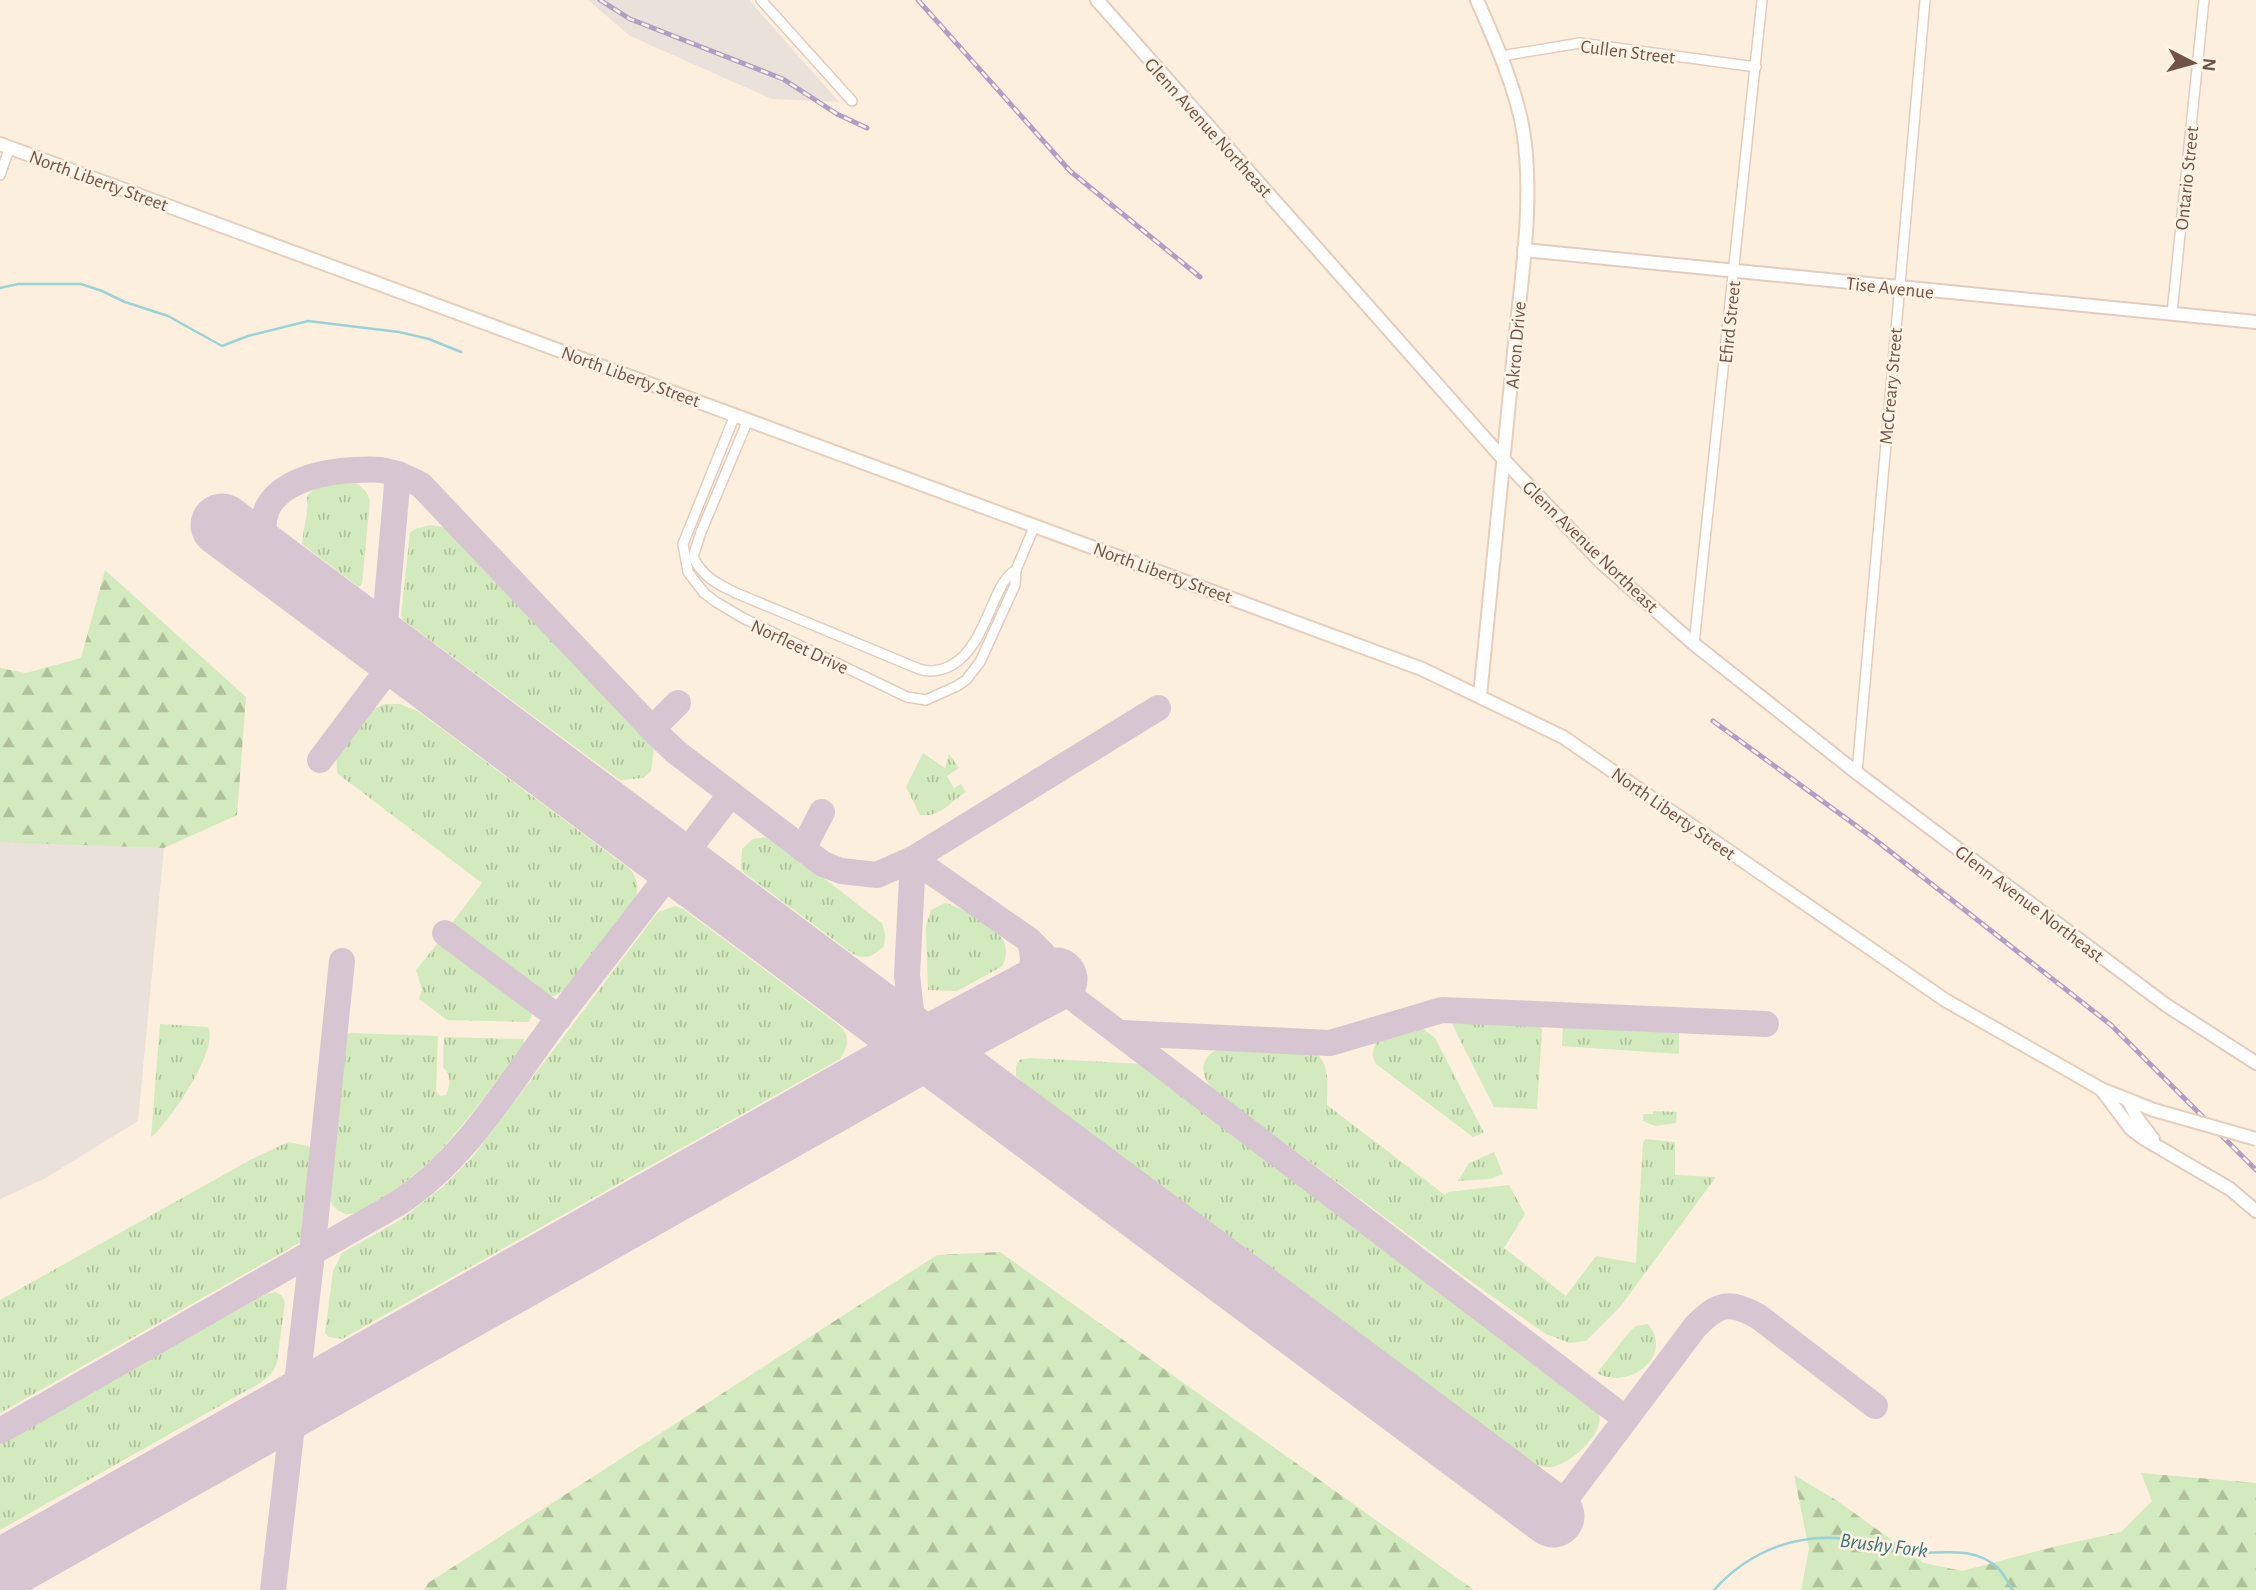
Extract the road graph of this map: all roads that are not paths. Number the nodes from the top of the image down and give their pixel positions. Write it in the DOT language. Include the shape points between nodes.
graph roads {
  1 [pos="761,0"];
  2 [pos="1097,0"];
  3 [pos="1477,0"];
  4 [pos="1762,0"];
  5 [pos="1925,0"];
  6 [pos="2204,0"];
  7 [pos="1501,56"];
  8 [pos="1756,67"];
  9 [pos="852,101"];
  10 [pos="5,146"];
  11 [pos="0,174"];
  12 [pos="1524,250"];
  13 [pos="1734,271"];
  14 [pos="1898,288"];
  15 [pos="2172,313"];
  16 [pos="2256,322"];
  17 [pos="735,415"];
  18 [pos="748,420"];
  19 [pos="1504,461"];
  20 [pos="714,466"];
  21 [pos="727,471"];
  22 [pos="1035,525"];
  23 [pos="685,539"];
  24 [pos="697,543"];
  25 [pos="1016,570"];
  26 [pos="1693,643"];
  27 [pos="1479,696"];
  28 [pos="1857,773"];
  29 [pos="2256,1063"];
  30 [pos="2101,1089"];
  31 [pos="2127,1100"];
  32 [pos="2256,1139"];
  33 [pos="2162,1149"];
  34 [pos="2256,1211"];
  1 -- 9 [label="street"];
  2 -- 19 [label="main road, Glenn Avenue Northeast"];
  3 -- 7 [label="main road, Akron Drive"];
  4 -- 8 [label="street, Efird Street"];
  5 -- 14 [label="street, McCreary Street"];
  6 -- 15 [label="street, Ontario Street"];
  7 -- 8 [label="street, Cullen Street" via="1580,43"];
  7 -- 12 [label="main road, Akron Drive" via="1523,130"];
  8 -- 13 [label="street, Efird Street"];
  10 -- 11 [label="street"];
  10 -- 17 [label="main road, North Liberty Street"];
  12 -- 13 [label="main road, Tise Avenue"];
  12 -- 19 [label="main road, Akron Drive"];
  13 -- 14 [label="main road, Tise Avenue"];
  13 -- 26 [label="street, Efird Street"];
  14 -- 15 [label="main road, Tise Avenue"];
  14 -- 28 [label="street, McCreary Street"];
  15 -- 16 [label="main road, Tise Avenue"];
  17 -- 18 [label="main road, North Liberty Street"];
  17 -- 20 [label="street, Norfleet Drive"];
  18 -- 21 [label="street"];
  18 -- 22 [label="main road, North Liberty Street"];
  19 -- 26 [label="main road, Glenn Avenue Northeast" via="1602,563"];
  19 -- 27 [label="main road, Akron Drive"];
  20 -- 21 [label="street"];
  20 -- 23 [label="street, Norfleet Drive"];
  21 -- 24 [label="street"];
  22 -- 25 [label="street, Norfleet Drive"];
  22 -- 27 [label="main road, North Liberty Street" via="1422,668"];
  23 -- 24 [label="street"];
  23 -- 25 [label="street, Norfleet Drive" via="682,548 688,572 716,602 917,699 933,697 966,680 980,662 1015,585"];
  24 -- 25 [label="street, Norfleet Drive" via="694,557 698,567 713,582 926,671 945,669 961,660 974,644 1007,575"];
  26 -- 28 [label="main road, Glenn Avenue Northeast"];
  27 -- 30 [label="main road, North Liberty Street" via="1563,737 1945,1000"];
  28 -- 29 [label="main road, Glenn Avenue Northeast" via="2166,1005"];
  30 -- 31 [label="main road, North Liberty Street"];
  30 -- 33 [label="main road" via="2132,1129"];
  31 -- 32 [label="main road, North Liberty Street, bridge"];
  31 -- 33 [label="main road"];
  33 -- 34 [label="main road" via="2231,1189"];
}
